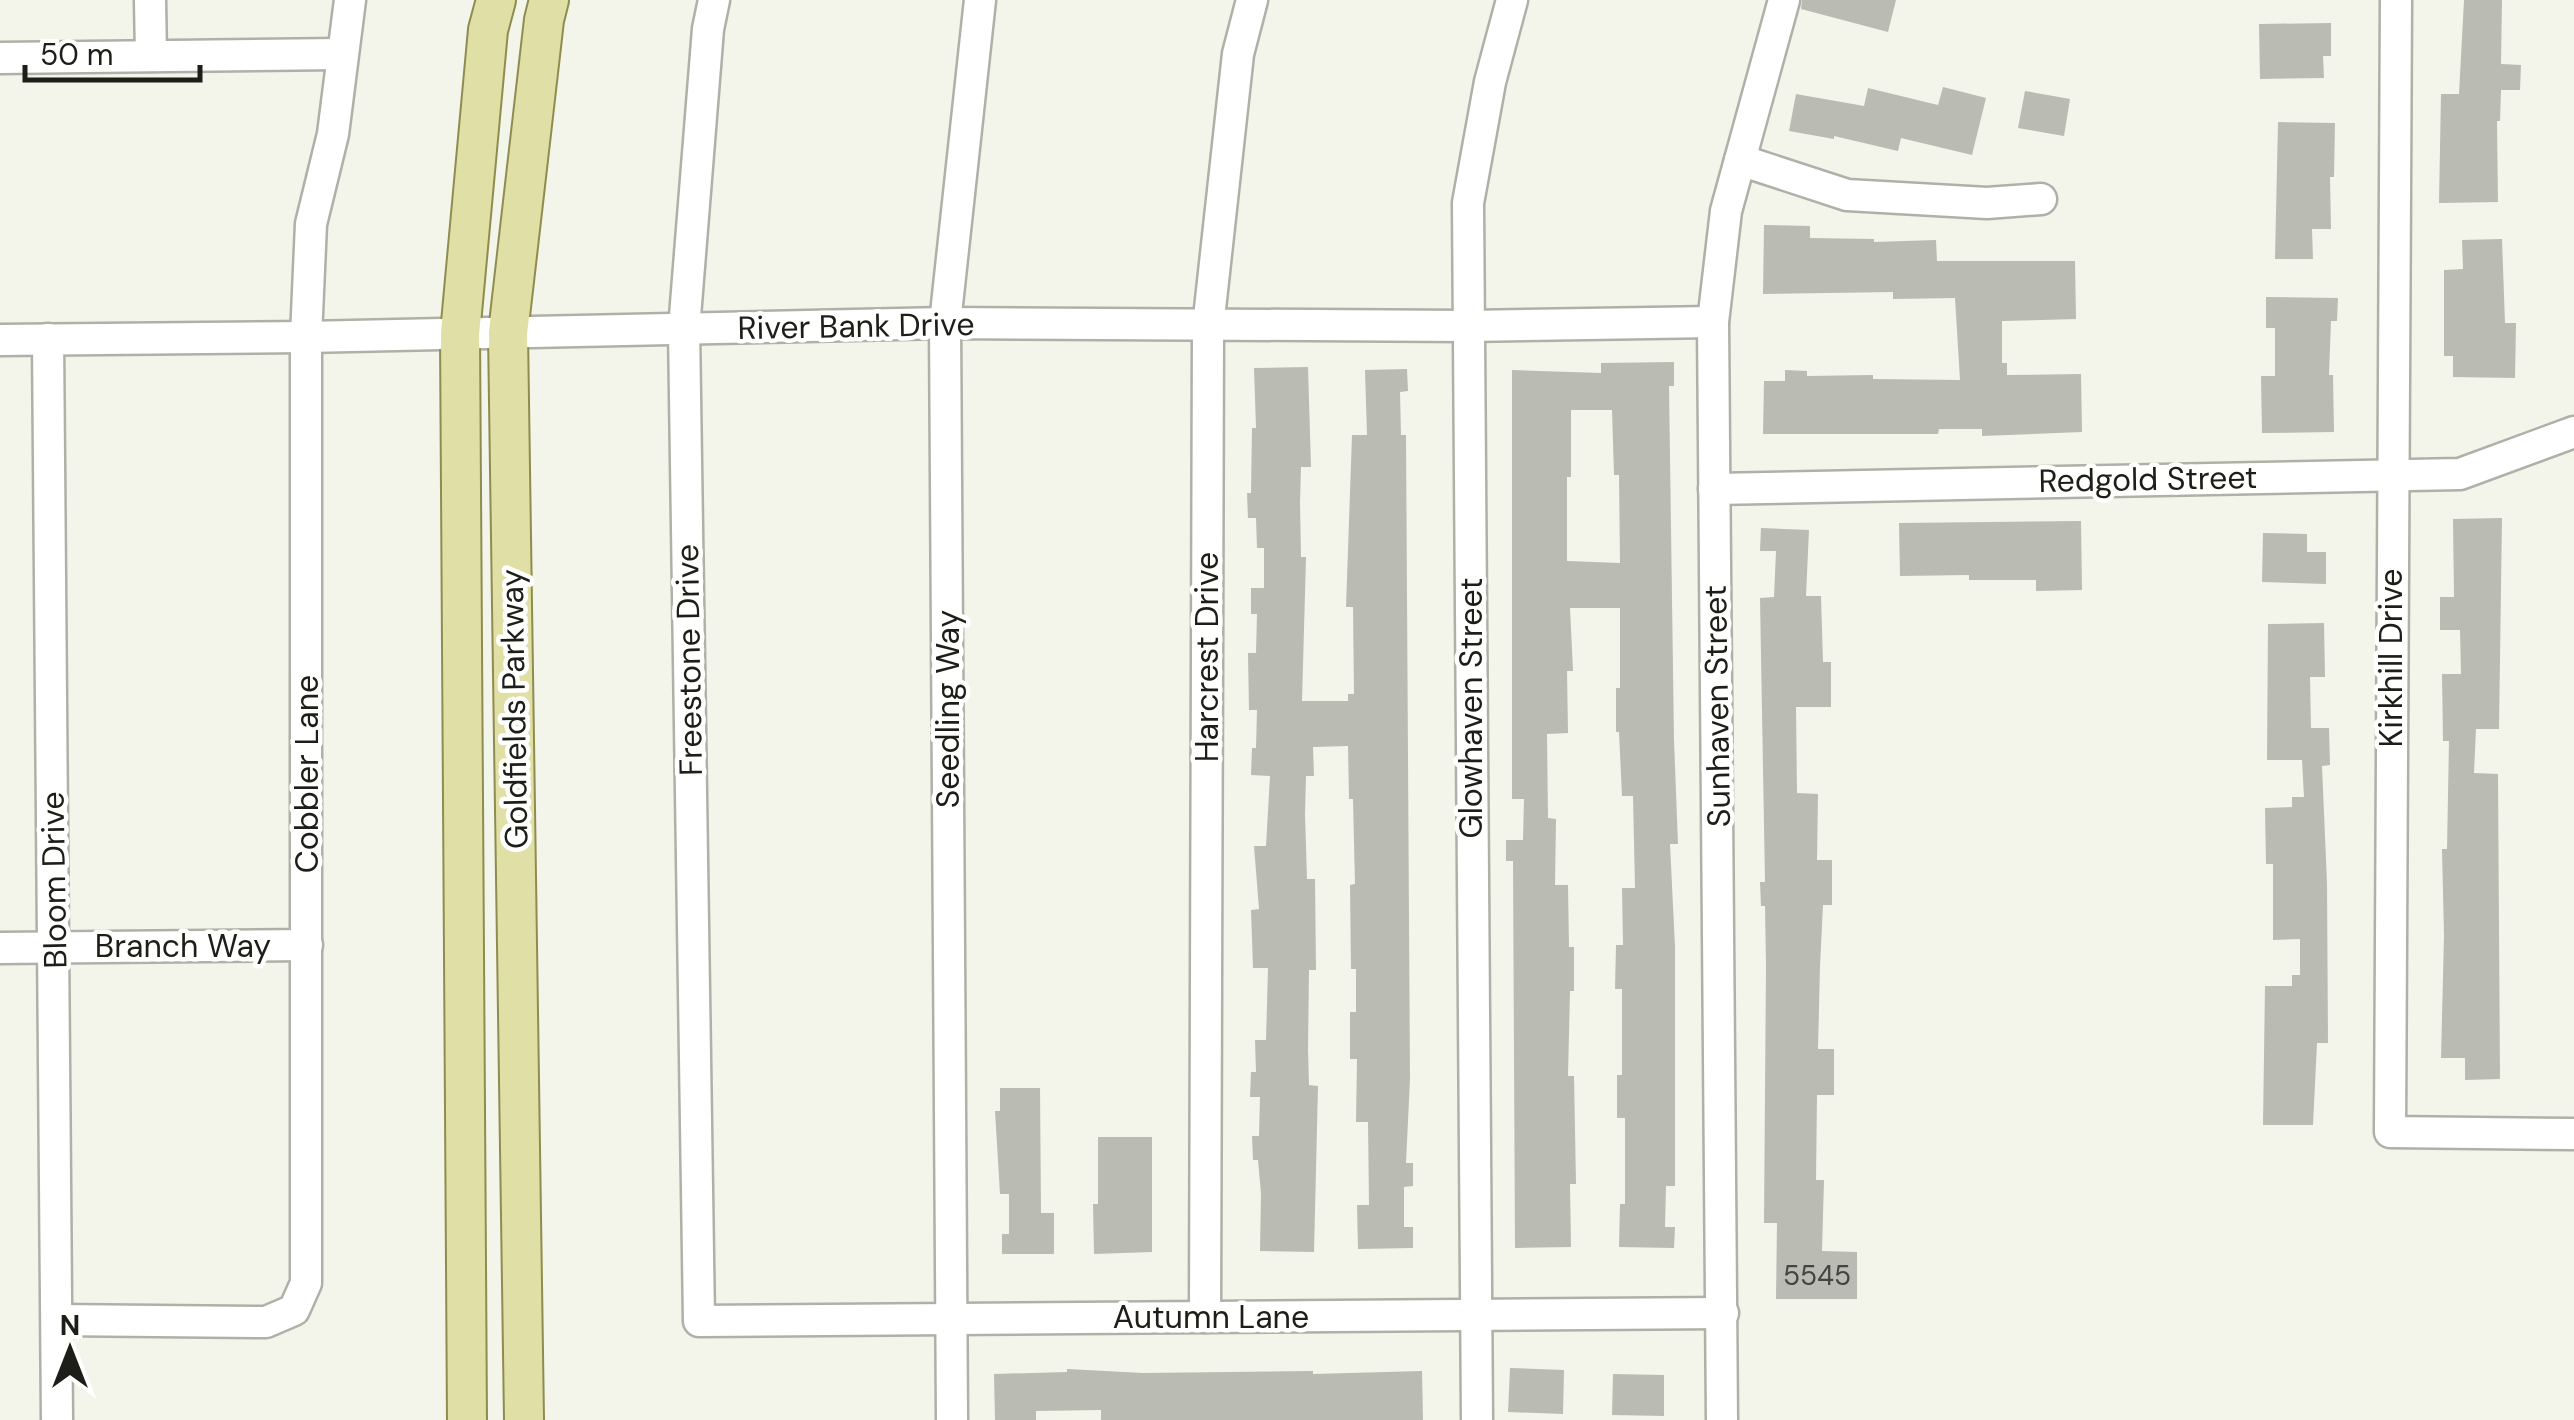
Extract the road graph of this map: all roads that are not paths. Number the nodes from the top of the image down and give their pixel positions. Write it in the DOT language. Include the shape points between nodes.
graph roads {
  1 [pos="150,0"];
  2 [pos="350,0"];
  3 [pos="496,0"];
  4 [pos="549,0"];
  5 [pos="714,0"];
  6 [pos="980,0"];
  7 [pos="1252,0"];
  8 [pos="1512,0"];
  9 [pos="1784,0"];
  10 [pos="2396,0"];
  11 [pos="340,54"];
  12 [pos="151,56"];
  13 [pos="0,58"];
  14 [pos="1740,160"];
  15 [pos="2041,199"];
  16 [pos="1713,322"];
  17 [pos="946,323"];
  18 [pos="1208,326"];
  19 [pos="1468,326"];
  20 [pos="684,329"];
  21 [pos="508,333"];
  22 [pos="460,334"];
  23 [pos="306,337"];
  24 [pos="0,340"];
  25 [pos="48,340"];
  26 [pos="2574,432"];
  27 [pos="2392,476"];
  28 [pos="1714,489"];
  29 [pos="307,946"];
  30 [pos="0,948"];
  31 [pos="56,948"];
  32 [pos="2574,1134"];
  33 [pos="1723,1313"];
  34 [pos="1476,1315"];
  35 [pos="1206,1317"];
  36 [pos="952,1319"];
  37 [pos="57,1320"];
  38 [pos="699,1322"];
  39 [pos="57,1420"];
  40 [pos="467,1420"];
  41 [pos="524,1420"];
  42 [pos="952,1420"];
  43 [pos="1478,1420"];
  44 [pos="1722,1420"];
  1 -- 12 [label="street"];
  2 -- 11 [label="street, Cobbler Lane"];
  3 -- 22 [label="main road, Goldfields Parkway"];
  4 -- 21 [label="main road, Goldfields Parkway"];
  5 -- 20 [label="street, Freestone Drive"];
  6 -- 17 [label="street, Seedling Way"];
  7 -- 18 [label="street, Harcrest Drive" via="1238,54"];
  8 -- 19 [label="street, Glowhaven Street" via="1468,203"];
  9 -- 14 [label="street, Sunhaven Street"];
  10 -- 27 [label="street, Kirkhill Drive"];
  11 -- 12 [label="street"];
  11 -- 23 [label="street, Cobbler Lane" via="333,134 310,224"];
  12 -- 13 [label="street"];
  14 -- 15 [label="street" via="1847,195 1987,203"];
  14 -- 16 [label="street, Sunhaven Street" via="1726,211"];
  16 -- 19 [label="street, River Bank Drive"];
  16 -- 28 [label="street, Sunhaven Street"];
  17 -- 18 [label="street, River Bank Drive"];
  17 -- 20 [label="street, River Bank Drive"];
  17 -- 36 [label="street, Seedling Way"];
  18 -- 19 [label="street, River Bank Drive"];
  18 -- 35 [label="street, Harcrest Drive"];
  19 -- 34 [label="street, Glowhaven Street"];
  20 -- 21 [label="street, River Bank Drive"];
  20 -- 38 [label="street, Freestone Drive"];
  21 -- 22 [label="street, River Bank Drive"];
  21 -- 41 [label="main road, Goldfields Parkway"];
  22 -- 23 [label="street, River Bank Drive"];
  22 -- 40 [label="main road, Goldfields Parkway"];
  23 -- 25 [label="street, River Bank Drive"];
  23 -- 29 [label="street, Cobbler Lane"];
  24 -- 25 [label="street, River Bank Drive"];
  25 -- 31 [label="street, Bloom Drive"];
  26 -- 27 [label="street, Redgold Street" via="2460,474"];
  27 -- 28 [label="street, Redgold Street"];
  27 -- 32 [label="street, Kirkhill Drive" via="2390,1132"];
  28 -- 33 [label="street, Sunhaven Street"];
  29 -- 31 [label="street, Branch Way"];
  29 -- 37 [label="street, Cobbler Lane" via="309,1254 294,1310 266,1322"];
  30 -- 31 [label="street, Branch Way"];
  31 -- 37 [label="street, Bloom Drive"];
  33 -- 34 [label="street, Autumn Lane"];
  33 -- 44 [label="street, Sunhaven Street"];
  34 -- 35 [label="street, Autumn Lane"];
  34 -- 43 [label="street, Glowhaven Street"];
  35 -- 36 [label="street, Autumn Lane"];
  36 -- 38 [label="street, Autumn Lane"];
  36 -- 42 [label="street, Seedling Way"];
  37 -- 39 [label="street, Bloom Drive"];
}
